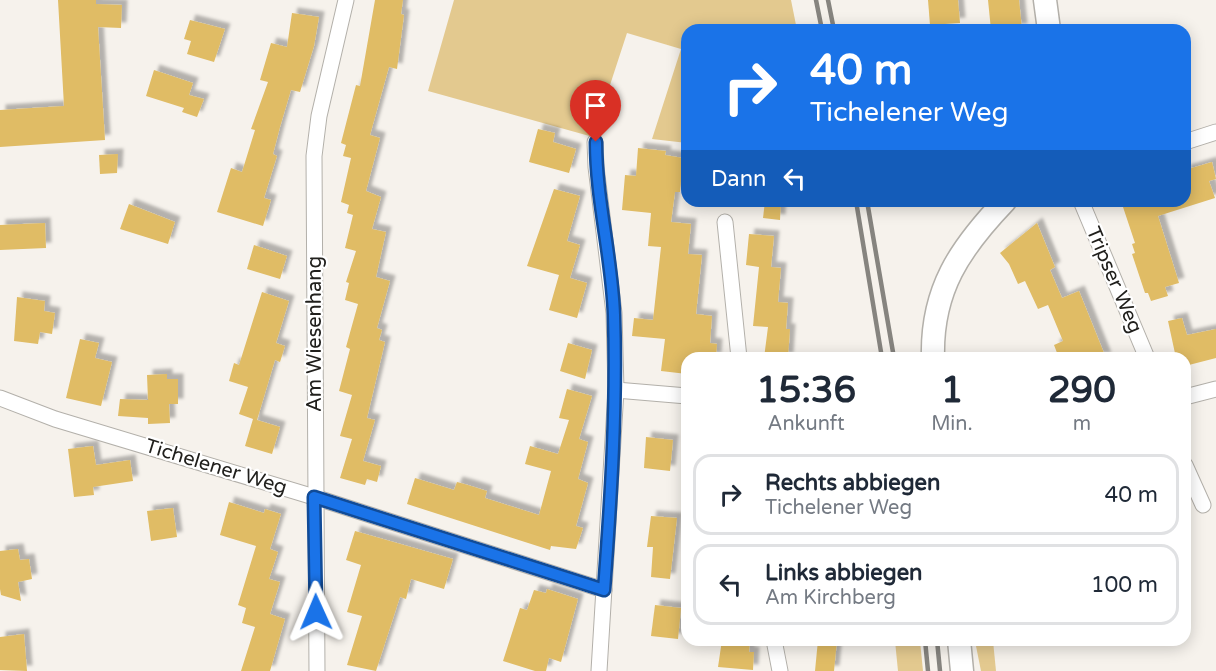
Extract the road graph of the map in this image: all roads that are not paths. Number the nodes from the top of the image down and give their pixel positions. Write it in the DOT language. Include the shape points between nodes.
graph roads {
  1 [pos="346,0"];
  2 [pos="1045,0"];
  3 [pos="1048,24"];
  4 [pos="1216,132"];
  5 [pos="1191,140"];
  6 [pos="596,142"];
  7 [pos="999,207"];
  8 [pos="1084,207"];
  9 [pos="725,222"];
  10 [pos="737,352"];
  11 [pos="933,352"];
  12 [pos="1144,352"];
  13 [pos="1216,389"];
  14 [pos="616,390"];
  15 [pos="681,395"];
  16 [pos="1191,395"];
  17 [pos="0,398"];
  18 [pos="1191,478"];
  19 [pos="314,497"];
  20 [pos="1203,505"];
  21 [pos="604,590"];
  22 [pos="775,646"];
  23 [pos="960,646"];
  24 [pos="317,671"];
  25 [pos="599,671"];
  26 [pos="780,671"];
  27 [pos="962,671"];
  1 -- 19 [label="street, Am Wiesenhang" via="315,141"];
  2 -- 3 [label="main road"];
  4 -- 5 [label="street"];
  6 -- 14 [label="street" via="614,313"];
  7 -- 11 [label="main road" via="958,257 945,284"];
  8 -- 12 [label="street, Tripser Weg"];
  9 -- 10 [label="street"];
  13 -- 16 [label="street"];
  14 -- 15 [label="street"];
  14 -- 21 [label="street"];
  17 -- 19 [label="street, Tichelener Weg" via="55,419"];
  18 -- 20 [label="street"];
  19 -- 21 [label="street, Tichelener Weg"];
  19 -- 24 [label="street, Am Wiesenhang"];
  21 -- 25 [label="street"];
  22 -- 26 [label="street"];
  23 -- 27 [label="main road"];
}
